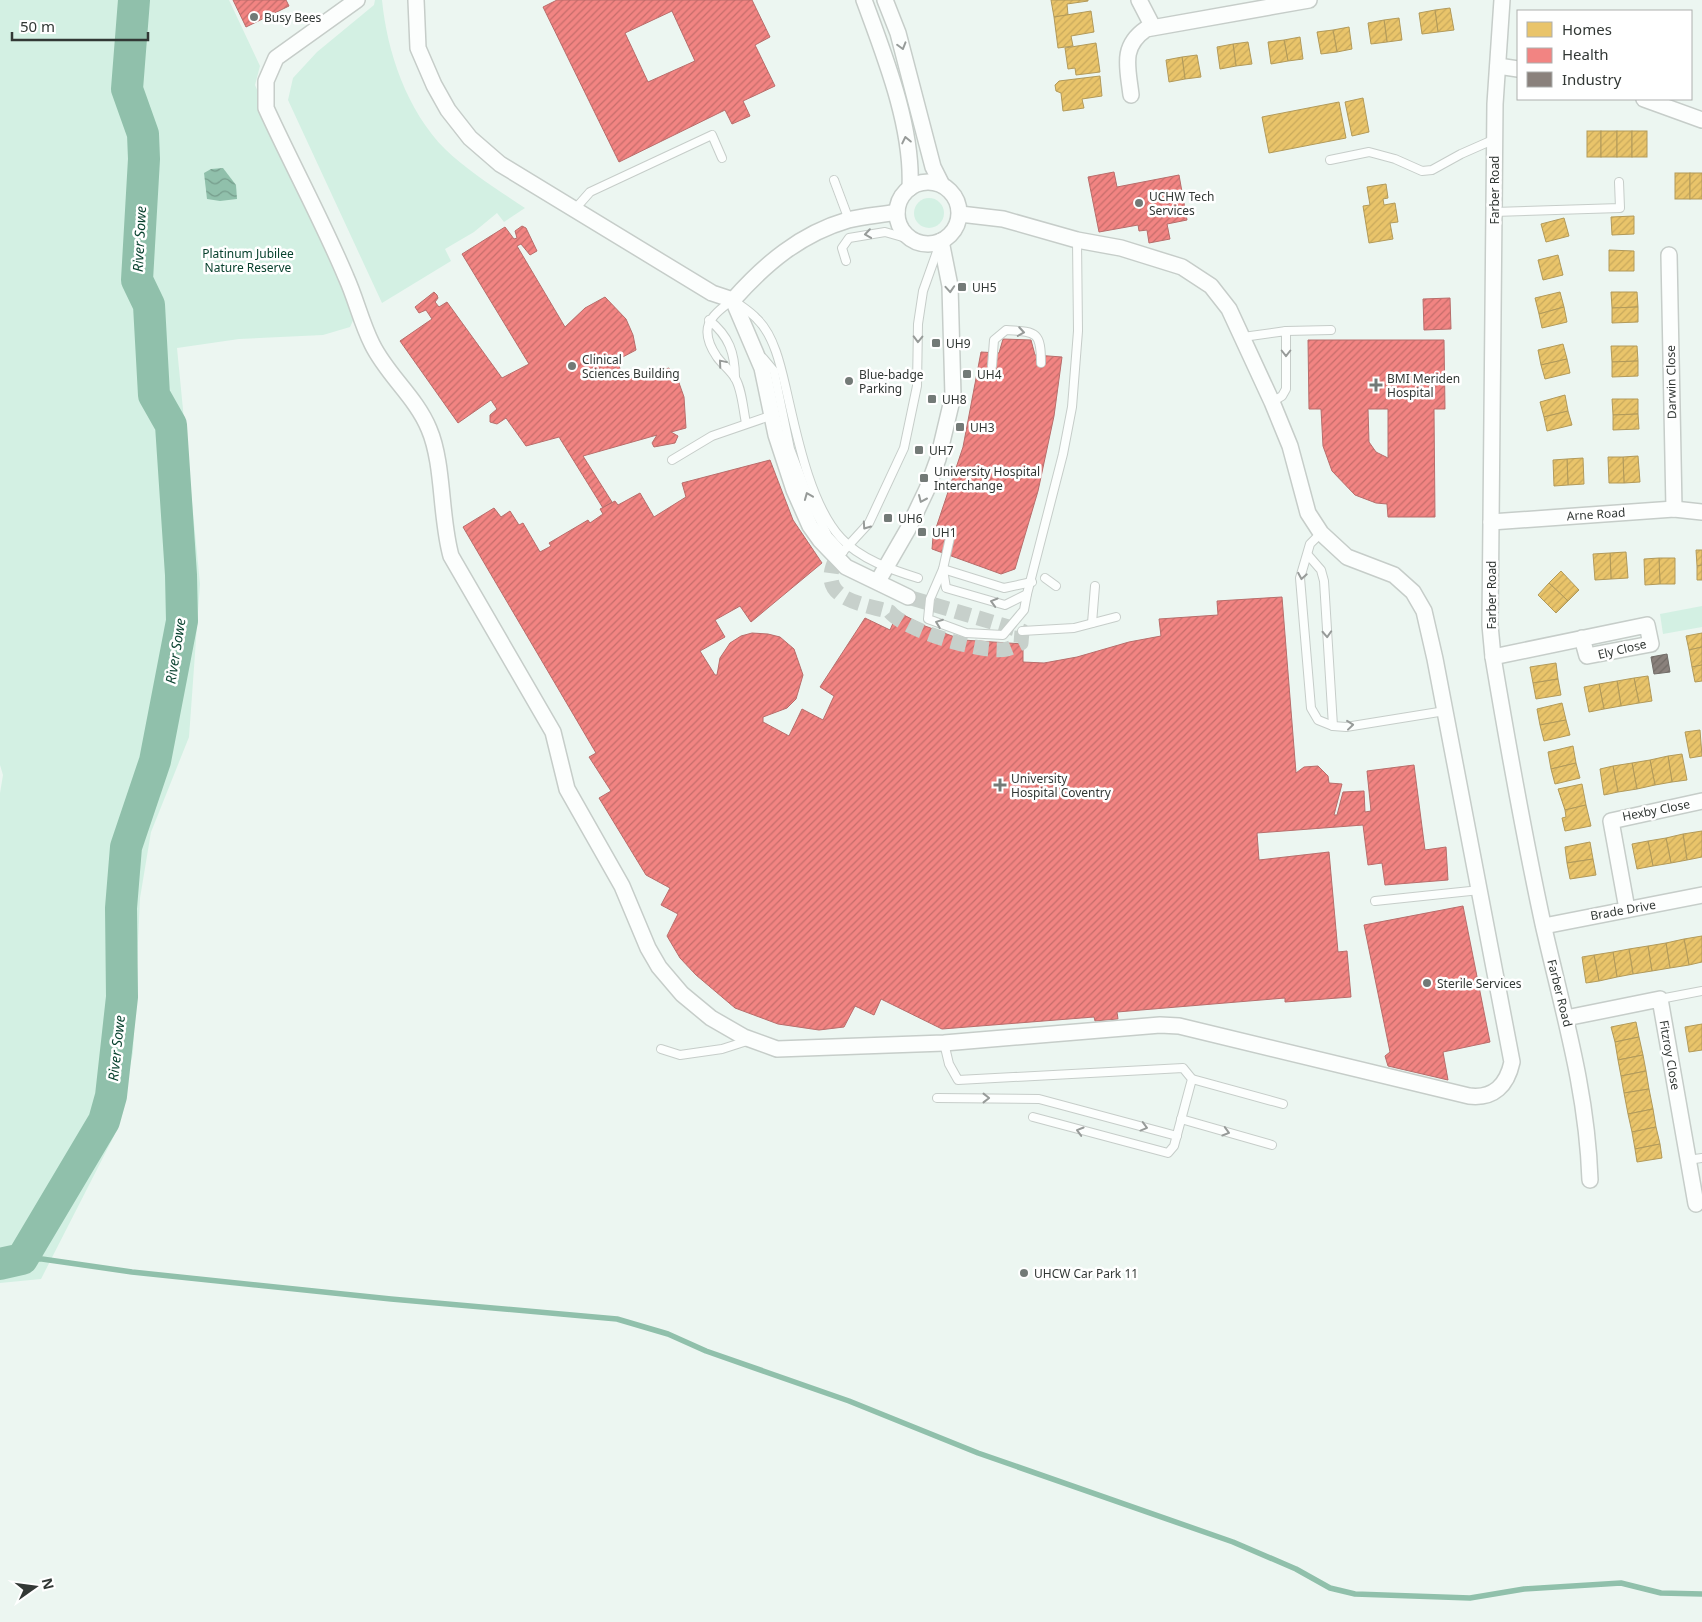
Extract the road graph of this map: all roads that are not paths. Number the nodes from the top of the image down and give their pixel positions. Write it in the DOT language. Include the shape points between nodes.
graph roads {
  1 [pos="357,0"];
  2 [pos="416,0"];
  3 [pos="864,0"];
  4 [pos="885,0"];
  5 [pos="1139,0"];
  6 [pos="1309,0"];
  7 [pos="1502,0"];
  8 [pos="1153,27"];
  9 [pos="1498,66"];
  10 [pos="1517,69"];
  11 [pos="1131,96"];
  12 [pos="1647,100"];
  13 [pos="1702,120"];
  14 [pos="1495,139"];
  15 [pos="722,158"];
  16 [pos="1330,160"];
  17 [pos="834,180"];
  18 [pos="1619,182"];
  19 [pos="942,185"];
  20 [pos="910,188"];
  21 [pos="574,209"];
  22 [pos="897,212"];
  23 [pos="1494,212"];
  24 [pos="960,214"];
  25 [pos="849,220"];
  26 [pos="912,240"];
  27 [pos="1077,240"];
  28 [pos="941,242"];
  29 [pos="1669,255"];
  30 [pos="846,261"];
  31 [pos="733,300"];
  32 [pos="710,320"];
  33 [pos="1331,330"];
  34 [pos="1286,331"];
  35 [pos="1242,337"];
  36 [pos="755,347"];
  37 [pos="1041,363"];
  38 [pos="992,366"];
  39 [pos="735,378"];
  40 [pos="1272,402"];
  41 [pos="773,414"];
  42 [pos="746,423"];
  43 [pos="672,460"];
  44 [pos="1674,508"];
  45 [pos="1702,512"];
  46 [pos="1491,522"];
  47 [pos="1321,533"];
  48 [pos="951,534"];
  49 [pos="850,546"];
  50 [pos="840,555"];
  51 [pos="1308,556"];
  52 [pos="886,566"];
  53 [pos="943,569"];
  54 [pos="918,578"];
  55 [pos="1045,578"];
  56 [pos="878,581"];
  57 [pos="1032,582"];
  58 [pos="1056,586"];
  59 [pos="1095,586"];
  60 [pos="1028,594"];
  61 [pos="908,596"];
  62 [pos="1116,617"];
  63 [pos="1092,623"];
  64 [pos="1022,631"];
  65 [pos="1582,638"];
  66 [pos="1493,657"];
  67 [pos="1445,711"];
  68 [pos="1333,726"];
  69 [pos="1702,801"];
  70 [pos="1480,890"];
  71 [pos="1702,895"];
  72 [pos="1375,901"];
  73 [pos="1627,909"];
  74 [pos="1544,926"];
  75 [pos="1702,991"];
  76 [pos="1660,999"];
  77 [pos="1566,1018"];
  78 [pos="752,1040"];
  79 [pos="944,1043"];
  80 [pos="661,1049"];
  81 [pos="1192,1079"];
  82 [pos="937,1098"];
  83 [pos="1283,1104"];
  84 [pos="1033,1118"];
  85 [pos="1181,1119"];
  86 [pos="1177,1136"];
  87 [pos="1272,1145"];
  88 [pos="1695,1159"];
  89 [pos="1590,1180"];
  90 [pos="1696,1204"];
  1 -- 78 [label="street" via="276,58 266,81 266,108 348,279 373,345 429,428 435,446 451,556 553,732 567,789 622,886 648,948 682,994 711,1018"];
  2 -- 21 [label="street" via="418,48 448,110 470,138 500,164"];
  20 -- 3 [label="street, one-way" via="911,163 902,118"];
  4 -- 19 [label="street, one-way" via="898,33 933,167"];
  5 -- 8 [label="street"];
  6 -- 8 [label="street"];
  7 -- 9 [label="street, Farber Road"];
  8 -- 11 [label="street" via="1135,37 1130,45 1127,56"];
  9 -- 10 [label="street"];
  9 -- 14 [label="street, Farber Road"];
  12 -- 13 [label="street"];
  14 -- 16 [label="lane" via="1432,170 1422,170 1369,152"];
  14 -- 23 [label="street, Farber Road"];
  15 -- 21 [label="lane" via="712,135 590,192"];
  17 -- 25 [label="lane"];
  18 -- 23 [label="lane" via="1620,208"];
  19 -- 20 [label="street" via="923,182"];
  19 -- 24 [label="street" via="951,192"];
  20 -- 22 [label="street" via="899,202"];
  21 -- 31 [label="street" via="712,293"];
  22 -- 25 [label="street"];
  22 -- 26 [label="street" via="899,224"];
  23 -- 46 [label="street, Farber Road"];
  24 -- 27 [label="street" via="1003,219"];
  24 -- 28 [label="street" via="951,235"];
  25 -- 31 [label="street" via="787,248"];
  26 -- 28 [label="street" via="923,244"];
  26 -- 30 [label="lane, one-way" via="885,232 849,238 842,248"];
  27 -- 35 [label="street" via="1121,248 1182,267 1212,286"];
  27 -- 57 [label="lane" via="1078,331 1072,407"];
  28 -- 49 [label="lane, one-way" via="923,291 918,324 918,386 904,448 869,523"];
  28 -- 52 [label="street, one-way" via="950,286 953,396 938,459 927,488"];
  29 -- 44 [label="street, Darwin Close"];
  31 -- 32 [label="lane" via="714,313"];
  31 -- 36 [label="street"];
  31 -- 49 [label="lane" via="758,319 768,335 782,370 809,476 824,512 840,538"];
  32 -- 39 [label="lane" via="721,329 731,347"];
  39 -- 32 [label="lane, one-way" via="710,344 707,330"];
  33 -- 34 [label="lane"];
  34 -- 35 [label="lane"];
  34 -- 40 [label="lane, one-way" via="1286,389"];
  35 -- 40 [label="street"];
  36 -- 41 [label="street"];
  50 -- 36 [label="lane, one-way" via="809,499 790,449 774,371"];
  38 -- 37 [label="lane, one-way" via="994,340 1006,330 1036,336 1042,346"];
  39 -- 42 [label="lane"];
  40 -- 47 [label="street" via="1290,446 1308,513"];
  41 -- 42 [label="lane"];
  41 -- 50 [label="street" via="784,461 805,515 820,540"];
  42 -- 43 [label="lane" via="712,436"];
  44 -- 45 [label="street, Arne Road"];
  44 -- 46 [label="street, Arne Road"];
  46 -- 66 [label="street, Farber Road" via="1490,625"];
  47 -- 51 [label="lane" via="1310,544"];
  47 -- 67 [label="street" via="1347,557 1394,576 1413,592 1424,611"];
  48 -- 53 [label="lane"];
  49 -- 50 [label="lane"];
  49 -- 52 [label="lane"];
  50 -- 56 [label="street" via="846,567"];
  51 -- 68 [label="lane, one-way" via="1320,570 1324,581"];
  51 -- 68 [label="lane, one-way" via="1300,578 1311,708 1318,720"];
  52 -- 54 [label="lane"];
  52 -- 56 [label="street"];
  53 -- 57 [label="lane" via="1004,588"];
  60 -- 53 [label="lane, one-way" via="1005,605 946,588"];
  60 -- 53 [label="lane, one-way" via="1024,610 1003,635 966,633 928,619 930,599"];
  55 -- 58 [label="lane"];
  56 -- 61 [label="street"];
  57 -- 60 [label="lane"];
  59 -- 63 [label="lane"];
  62 -- 63 [label="lane"];
  63 -- 64 [label="lane" via="1074,628"];
  65 -- 66 [label="street, Ely Close"];
  66 -- 74 [label="street, Farber Road"];
  68 -- 67 [label="lane, one-way"];
  67 -- 70 [label="street"];
  69 -- 73 [label="street, Hexby Close" via="1611,821"];
  70 -- 72 [label="lane"];
  70 -- 79 [label="street" via="1512,1062 1509,1077 1502,1087 1485,1096 1469,1096 1179,1026"];
  71 -- 73 [label="street, Brade Drive"];
  73 -- 74 [label="street, Brade Drive"];
  74 -- 77 [label="street, Farber Road"];
  75 -- 76 [label="lane"];
  76 -- 77 [label="street"];
  76 -- 88 [label="street, Fitzroy Close"];
  77 -- 89 [label="street, Farber Road" via="1589,1140"];
  78 -- 79 [label="street" via="777,1049"];
  78 -- 80 [label="lane" via="722,1049 680,1055"];
  79 -- 81 [label="lane" via="948,1064 958,1080 1183,1068"];
  81 -- 83 [label="lane"];
  81 -- 85 [label="lane"];
  82 -- 86 [label="lane, one-way" via="1039,1099"];
  86 -- 84 [label="lane, one-way" via="1174,1146 1164,1154"];
  85 -- 86 [label="lane"];
  85 -- 87 [label="lane, one-way"];
  88 -- 90 [label="street, Fitzroy Close"];
}
